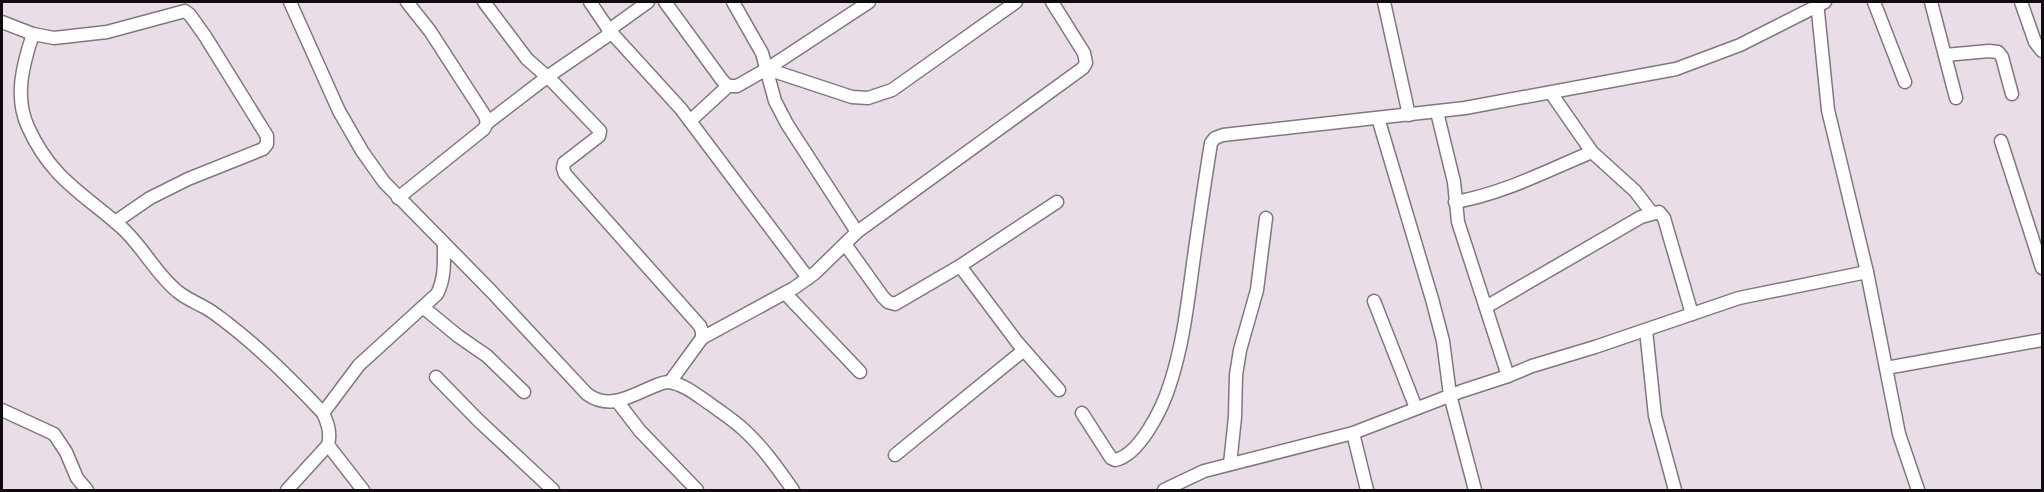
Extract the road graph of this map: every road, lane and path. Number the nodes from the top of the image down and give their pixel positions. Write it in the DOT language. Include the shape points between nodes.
graph roads {
  1 [pos="290,2"];
  2 [pos="407,2"];
  3 [pos="484,2"];
  4 [pos="590,2"];
  5 [pos="648,2"];
  6 [pos="665,2"];
  7 [pos="733,2"];
  8 [pos="869,2"];
  9 [pos="1016,2"];
  10 [pos="1053,2"];
  11 [pos="1384,2"];
  12 [pos="1874,2"];
  13 [pos="1931,2"];
  14 [pos="2021,2"];
  15 [pos="1820,3"];
  16 [pos="2,22"];
  17 [pos="609,30"];
  18 [pos="33,34"];
  19 [pos="2043,51"];
  20 [pos="1945,56"];
  21 [pos="767,69"];
  22 [pos="547,77"];
  23 [pos="1905,82"];
  24 [pos="728,86"];
  25 [pos="1551,93"];
  26 [pos="2012,94"];
  27 [pos="1956,98"];
  28 [pos="1437,112"];
  29 [pos="1409,115"];
  30 [pos="1378,118"];
  31 [pos="690,121"];
  32 [pos="487,123"];
  33 [pos="2001,141"];
  34 [pos="1592,152"];
  35 [pos="398,198"];
  36 [pos="1057,202"];
  37 [pos="1455,202"];
  38 [pos="1652,213"];
  39 [pos="1266,218"];
  40 [pos="115,222"];
  41 [pos="857,232"];
  42 [pos="845,244"];
  43 [pos="444,245"];
  44 [pos="960,266"];
  45 [pos="2043,268"];
  46 [pos="1867,272"];
  47 [pos="808,278"];
  48 [pos="785,293"];
  49 [pos="1374,301"];
  50 [pos="1486,307"];
  51 [pos="424,308"];
  52 [pos="1692,314"];
  53 [pos="1646,330"];
  54 [pos="702,338"];
  55 [pos="2043,339"];
  56 [pos="1024,350"];
  57 [pos="1886,368"];
  58 [pos="860,372"];
  59 [pos="436,376"];
  60 [pos="1508,376"];
  61 [pos="670,382"];
  62 [pos="1059,390"];
  63 [pos="524,392"];
  64 [pos="1450,396"];
  65 [pos="616,400"];
  66 [pos="1416,408"];
  67 [pos="2,410"];
  68 [pos="323,413"];
  69 [pos="1082,413"];
  70 [pos="1353,433"];
  71 [pos="328,446"];
  72 [pos="895,454"];
  73 [pos="1230,464"];
  74 [pos="87,490"];
  75 [pos="287,490"];
  76 [pos="363,490"];
  77 [pos="553,490"];
  78 [pos="697,490"];
  79 [pos="792,490"];
  80 [pos="1164,490"];
  81 [pos="1367,490"];
  82 [pos="1475,490"];
  83 [pos="1675,490"];
  84 [pos="1918,490"];
  1 -- 35 [label="street" via="339,111 362,151"];
  2 -- 32 [label="street"];
  3 -- 22 [label="street" via="527,59"];
  4 -- 17 [label="street"];
  5 -- 17 [label="street"];
  6 -- 24 [label="street"];
  7 -- 21 [label="street" via="762,52"];
  8 -- 21 [label="street"];
  9 -- 21 [label="street" via="892,90 868,98 852,97"];
  10 -- 41 [label="street" via="1084,53 1083,68"];
  11 -- 29 [label="street"];
  12 -- 23 [label="street"];
  13 -- 20 [label="street"];
  14 -- 19 [label="street" via="2035,42"];
  15 -- 25 [label="street" via="1740,45 1676,69"];
  15 -- 46 [label="street" via="1828,110"];
  16 -- 18 [label="street"];
  17 -- 22 [label="street" via="608,36"];
  17 -- 31 [label="street"];
  18 -- 40 [label="street" via="22,71 20,96 27,125 46,161"];
  18 -- 40 [label="street" via="54,38 107,32 185,11 206,36 267,136 263,149 188,179"];
  20 -- 26 [label="street" via="1998,52"];
  20 -- 27 [label="street"];
  21 -- 24 [label="street" via="737,86"];
  21 -- 41 [label="street" via="775,101 787,124"];
  22 -- 32 [label="street"];
  22 -- 54 [label="street" via="600,131 599,136 564,163 565,174 700,326"];
  24 -- 31 [label="street"];
  25 -- 28 [label="street"];
  25 -- 34 [label="street"];
  28 -- 29 [label="street"];
  28 -- 37 [label="street"];
  29 -- 30 [label="street"];
  30 -- 64 [label="street" via="1443,341"];
  30 -- 69 [label="street" via="1215,138 1211,143 1185,324 1171,383 1160,410 1129,452 1115,460"];
  31 -- 47 [label="street"];
  32 -- 35 [label="street"];
  33 -- 45 [label="street"];
  34 -- 37 [label="street" via="1475,199"];
  34 -- 38 [label="street" via="1635,191"];
  35 -- 43 [label="street"];
  36 -- 44 [label="street"];
  37 -- 50 [label="street"];
  38 -- 50 [label="street"];
  38 -- 52 [label="street" via="1659,212 1665,218"];
  39 -- 73 [label="street" via="1257,290 1238,358"];
  40 -- 68 [label="street" via="143,250 166,282 248,340"];
  41 -- 42 [label="street"];
  42 -- 44 [label="street" via="888,303 895,304"];
  42 -- 47 [label="street"];
  43 -- 51 [label="street" via="441,286"];
  43 -- 65 [label="street" via="587,394 607,403"];
  44 -- 56 [label="street"];
  46 -- 52 [label="street" via="1739,298"];
  46 -- 57 [label="street"];
  47 -- 48 [label="street"];
  48 -- 54 [label="street"];
  48 -- 58 [label="street"];
  49 -- 66 [label="street"];
  50 -- 60 [label="street"];
  51 -- 63 [label="street" via="487,356"];
  51 -- 68 [label="street" via="359,365"];
  52 -- 53 [label="street"];
  53 -- 60 [label="street"];
  53 -- 83 [label="street" via="1655,416"];
  54 -- 61 [label="street"];
  55 -- 57 [label="street"];
  56 -- 62 [label="street"];
  56 -- 72 [label="street"];
  57 -- 84 [label="street" via="1899,434"];
  59 -- 77 [label="street"];
  60 -- 64 [label="street"];
  61 -- 65 [label="street"];
  61 -- 79 [label="street" via="695,393 744,429"];
  64 -- 66 [label="street"];
  64 -- 82 [label="street"];
  65 -- 78 [label="street"];
  66 -- 70 [label="street"];
  67 -- 74 [label="street" via="54,434"];
  68 -- 71 [label="street" via="330,437"];
  70 -- 73 [label="street"];
  70 -- 81 [label="street"];
  71 -- 75 [label="street"];
  71 -- 76 [label="street"];
  73 -- 80 [label="street" via="1204,471"];
}
